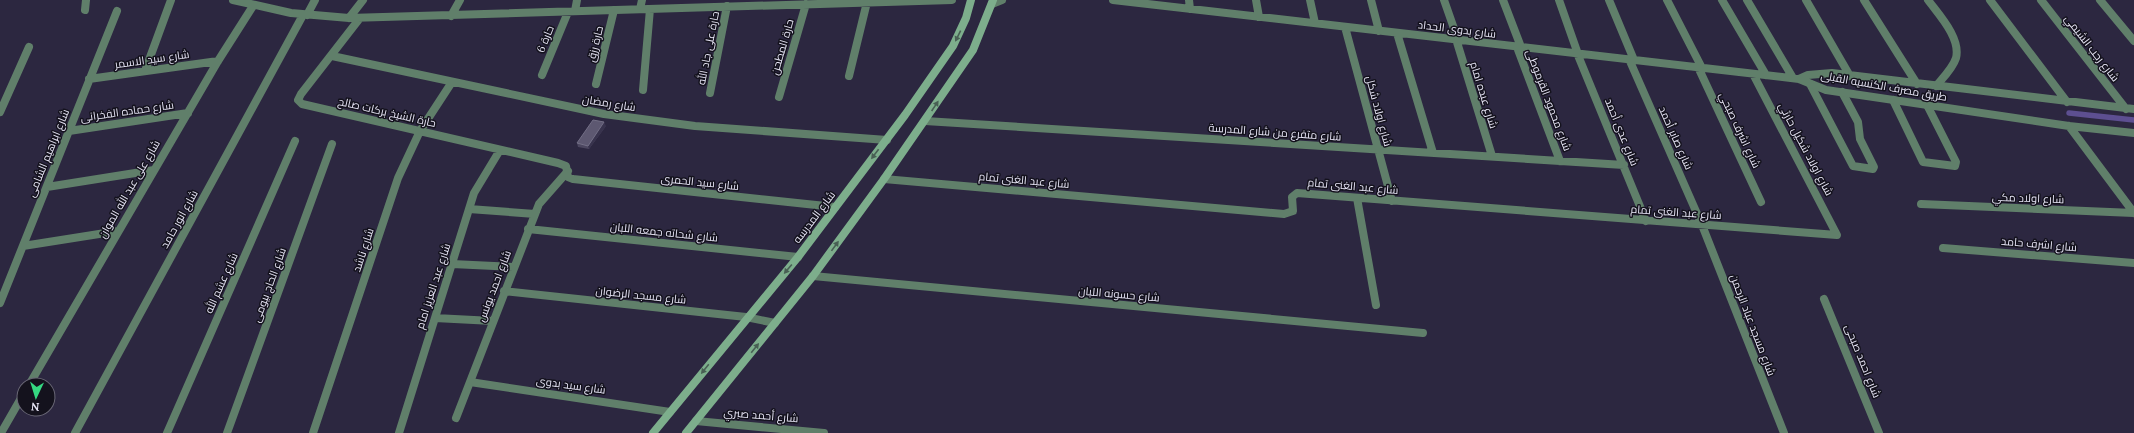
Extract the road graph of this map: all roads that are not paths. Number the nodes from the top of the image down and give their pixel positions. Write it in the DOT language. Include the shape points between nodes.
graph roads {
  1 [pos="86,0"];
  2 [pos="171,0"];
  3 [pos="233,0"];
  4 [pos="315,0"];
  5 [pos="362,0"];
  6 [pos="460,0"];
  7 [pos="577,0"];
  8 [pos="642,0"];
  9 [pos="688,0"];
  10 [pos="952,0"];
  11 [pos="971,0"];
  12 [pos="1002,0"];
  13 [pos="1113,0"];
  14 [pos="1189,0"];
  15 [pos="1256,0"];
  16 [pos="1310,0"];
  17 [pos="1372,0"];
  18 [pos="1444,0"];
  19 [pos="1503,0"];
  20 [pos="1559,0"];
  21 [pos="1609,0"];
  22 [pos="1667,0"];
  23 [pos="1722,0"];
  24 [pos="1747,0"];
  25 [pos="1806,0"];
  26 [pos="1864,0"];
  27 [pos="1928,0"];
  28 [pos="1990,0"];
  29 [pos="2041,0"];
  30 [pos="2100,0"];
  31 [pos="881,1"];
  32 [pos="834,2"];
  33 [pos="867,2"];
  34 [pos="992,2"];
  35 [pos="761,3"];
  36 [pos="806,4"];
  37 [pos="254,6"];
  38 [pos="727,6"];
  39 [pos="687,8"];
  40 [pos="640,9"];
  41 [pos="650,9"];
  42 [pos="1190,9"];
  43 [pos="85,10"];
  44 [pos="614,10"];
  45 [pos="117,11"];
  46 [pos="571,12"];
  47 [pos="305,15"];
  48 [pos="451,16"];
  49 [pos="1258,17"];
  50 [pos="349,18"];
  51 [pos="360,18"];
  52 [pos="1315,23"];
  53 [pos="1345,27"];
  54 [pos="1379,31"];
  55 [pos="1397,33"];
  56 [pos="1457,40"];
  57 [pos="2134,41"];
  58 [pos="29,47"];
  59 [pos="1519,47"];
  60 [pos="1577,53"];
  61 [pos="332,56"];
  62 [pos="1632,60"];
  63 [pos="218,61"];
  64 [pos="1700,68"];
  65 [pos="145,72"];
  66 [pos="1753,74"];
  67 [pos="542,75"];
  68 [pos="1766,75"];
  69 [pos="849,76"];
  70 [pos="1850,76"];
  71 [pos="89,79"];
  72 [pos="1796,79"];
  73 [pos="452,82"];
  74 [pos="596,84"];
  75 [pos="1810,84"];
  76 [pos="1917,84"];
  77 [pos="1936,86"];
  78 [pos="643,90"];
  79 [pos="1842,92"];
  80 [pos="710,93"];
  81 [pos="779,97"];
  82 [pos="1893,100"];
  83 [pos="2067,102"];
  84 [pos="1926,105"];
  85 [pos="2126,109"];
  86 [pos="2134,109"];
  87 [pos="0,112"];
  88 [pos="188,113"];
  89 [pos="925,121"];
  90 [pos="2069,126"];
  91 [pos="69,131"];
  92 [pos="420,131"];
  93 [pos="2134,133"];
  94 [pos="887,140"];
  95 [pos="295,141"];
  96 [pos="332,144"];
  97 [pos="1378,149"];
  98 [pos="500,150"];
  99 [pos="1433,153"];
  100 [pos="1492,156"];
  101 [pos="1560,161"];
  102 [pos="1624,165"];
  103 [pos="154,170"];
  104 [pos="568,171"];
  105 [pos="884,179"];
  106 [pos="47,186"];
  107 [pos="1357,198"];
  108 [pos="1392,201"];
  109 [pos="1761,202"];
  110 [pos="1921,204"];
  111 [pos="836,207"];
  112 [pos="469,209"];
  113 [pos="2134,213"];
  114 [pos="535,214"];
  115 [pos="1646,220"];
  116 [pos="1702,225"];
  117 [pos="528,229"];
  118 [pos="118,231"];
  119 [pos="1837,235"];
  120 [pos="23,246"];
  121 [pos="1943,248"];
  122 [pos="798,256"];
  123 [pos="2134,263"];
  124 [pos="452,264"];
  125 [pos="514,267"];
  126 [pos="813,276"];
  127 [pos="504,291"];
  128 [pos="1824,299"];
  129 [pos="0,303"];
  130 [pos="1376,305"];
  131 [pos="746,317"];
  132 [pos="435,318"];
  133 [pos="493,321"];
  134 [pos="775,323"];
  135 [pos="1423,333"];
  136 [pos="34,377"];
  137 [pos="470,382"];
  138 [pos="16,406"];
  139 [pos="670,412"];
  140 [pos="456,418"];
  141 [pos="696,421"];
  142 [pos="0,433"];
  143 [pos="75,433"];
  144 [pos="167,433"];
  145 [pos="227,433"];
  146 [pos="313,433"];
  147 [pos="400,433"];
  148 [pos="653,433"];
  149 [pos="686,433"];
  150 [pos="824,433"];
  151 [pos="1784,433"];
  152 [pos="1879,433"];
  1 -- 43 [label="street"];
  2 -- 65 [label="street"];
  3 -- 37 [label="street"];
  4 -- 47 [label="street, شارع انور حامد"];
  5 -- 50 [label="street"];
  6 -- 48 [label="street"];
  7 -- 46 [label="street, حارة 6"];
  8 -- 40 [label="street"];
  9 -- 39 [label="street"];
  10 -- 31 [label="street"];
  11 -- 94 [label="main road, شارع المدرسه, one-way" via="953,46"];
  12 -- 34 [label="street"];
  13 -- 42 [label="street, شارع بدوى الحداد"];
  14 -- 42 [label="street"];
  15 -- 49 [label="street"];
  16 -- 52 [label="street"];
  17 -- 54 [label="street"];
  18 -- 56 [label="street, شارع عبده امام"];
  19 -- 59 [label="street, شارع محمود القرموطى"];
  20 -- 60 [label="street, شارع عدى أحمد"];
  21 -- 62 [label="street, شارع صابر أحمد"];
  22 -- 64 [label="street, شارع اشرف صبحي"];
  23 -- 68 [label="street"];
  24 -- 72 [label="street"];
  25 -- 70 [label="street"];
  26 -- 76 [label="street"];
  27 -- 77 [label="street" via="1956,44 1956,56 1951,67"];
  28 -- 83 [label="street"];
  29 -- 85 [label="street, شارع رجب الشيمي"];
  30 -- 57 [label="street"];
  31 -- 33 [label="street"];
  32 -- 33 [label="street"];
  32 -- 36 [label="street"];
  33 -- 69 [label="street"];
  89 -- 34 [label="main road, one-way" via="973,50"];
  35 -- 36 [label="street"];
  35 -- 38 [label="street"];
  36 -- 81 [label="street, حارة المطحن"];
  37 -- 47 [label="street"];
  37 -- 63 [label="street, شارع على عبد الله الموان"];
  38 -- 39 [label="street"];
  38 -- 80 [label="street, حارة على جاد الله"];
  39 -- 41 [label="street"];
  40 -- 41 [label="street"];
  40 -- 44 [label="street"];
  41 -- 78 [label="street"];
  42 -- 49 [label="street, شارع بدوى الحداد"];
  44 -- 46 [label="street"];
  44 -- 74 [label="street, حارة رزق"];
  45 -- 71 [label="street, شارع ابراهيم الشامى"];
  46 -- 48 [label="street"];
  46 -- 67 [label="street, حارة 6"];
  47 -- 50 [label="street"];
  47 -- 143 [label="street, شارع انور حامد"];
  48 -- 51 [label="street"];
  49 -- 52 [label="street, شارع بدوى الحداد"];
  50 -- 51 [label="street"];
  51 -- 61 [label="street, حارة الشيخ بركات صالح"];
  52 -- 53 [label="street, شارع بدوى الحداد"];
  53 -- 54 [label="street, شارع بدوى الحداد"];
  53 -- 97 [label="street, شارع اولاد شكل"];
  54 -- 55 [label="street, شارع بدوى الحداد"];
  55 -- 56 [label="street, شارع بدوى الحداد"];
  55 -- 99 [label="street"];
  56 -- 59 [label="street, شارع بدوى الحداد"];
  56 -- 100 [label="street, شارع عبده امام"];
  58 -- 87 [label="street"];
  59 -- 60 [label="street, شارع بدوى الحداد"];
  59 -- 101 [label="street, شارع محمود القرموطى"];
  60 -- 62 [label="street, شارع بدوى الحداد"];
  60 -- 102 [label="street, شارع عدى أحمد"];
  61 -- 73 [label="street, شارع رمضان"];
  61 -- 92 [label="street, حارة الشيخ بركات صالح" via="301,94 298,100 302,104"];
  62 -- 64 [label="street, شارع بدوى الحداد"];
  62 -- 116 [label="street, شارع صابر أحمد"];
  63 -- 65 [label="street, شارع سيد الاسمر"];
  63 -- 88 [label="street, شارع على عبد الله الموان"];
  64 -- 66 [label="street, شارع بدوى الحداد"];
  64 -- 109 [label="street, شارع اشرف صبحي"];
  65 -- 71 [label="street, شارع سيد الاسمر"];
  66 -- 68 [label="street, شارع بدوى الحداد"];
  66 -- 119 [label="street, شارع اولاد شكيل حارثي"];
  68 -- 72 [label="street, شارع بدوى الحداد"];
  70 -- 72 [label="street, طريق مصرف الكنسيه القبلى" via="1819,73"];
  70 -- 76 [label="street, طريق مصرف الكنسيه القبلى"];
  71 -- 91 [label="street, شارع ابراهيم الشامى"];
  72 -- 75 [label="street, طريق مصرف الكنسيه القبلى"];
  73 -- 92 [label="street, شارع ناشد"];
  73 -- 94 [label="street, شارع رمضان" via="564,107 646,120 694,126"];
  75 -- 79 [label="street, طريق مصرف الكنسيه القبلى"];
  75 -- 79 [label="street" via="1853,166 1873,169 1860,139 1858,122"];
  76 -- 77 [label="street, طريق مصرف الكنسيه القبلى"];
  77 -- 83 [label="street, طريق مصرف الكنسيه القبلى"];
  79 -- 82 [label="street, طريق مصرف الكنسيه القبلى"];
  82 -- 84 [label="street, طريق مصرف الكنسيه القبلى"];
  82 -- 84 [label="street" via="1923,162 1955,166 1956,162"];
  83 -- 85 [label="street, طريق مصرف الكنسيه القبلى"];
  84 -- 90 [label="street, طريق مصرف الكنسيه القبلى"];
  85 -- 86 [label="street, طريق مصرف الكنسيه القبلى"];
  88 -- 91 [label="street, شارع حماده الفخرانى"];
  88 -- 103 [label="street, شارع على عبد الله الموان"];
  89 -- 97 [label="street, شارع متفرع من شارع المدرسة"];
  89 -- 105 [label="main road"];
  90 -- 93 [label="street, طريق مصرف الكنسيه القبلى"];
  90 -- 113 [label="street"];
  91 -- 106 [label="street, شارع ابراهيم الشامى"];
  92 -- 98 [label="street, حارة الشيخ بركات صالح"];
  92 -- 146 [label="street, شارع ناشد" via="398,178"];
  94 -- 111 [label="main road, شارع المدرسه, one-way"];
  95 -- 144 [label="street, شارع عشم الله"];
  96 -- 145 [label="street, شارع الحاج بيومى"];
  97 -- 99 [label="street, شارع متفرع من شارع المدرسة"];
  97 -- 108 [label="street, شارع اولاد شكل"];
  98 -- 104 [label="street, حارة الشيخ بركات صالح" via="558,163 566,166"];
  98 -- 112 [label="street, شارع عبد العزيز امام" via="474,193"];
  99 -- 100 [label="street, شارع متفرع من شارع المدرسة"];
  100 -- 101 [label="street, شارع متفرع من شارع المدرسة"];
  101 -- 102 [label="street, شارع متفرع من شارع المدرسة"];
  102 -- 115 [label="street, شارع عدى أحمد"];
  103 -- 106 [label="street"];
  103 -- 118 [label="street, شارع على عبد الله الموان"];
  104 -- 111 [label="street, شارع سيد الحمرى" via="568,176 573,180"];
  104 -- 114 [label="street, شارع احمد يونس" via="555,188 541,200"];
  105 -- 107 [label="street, شارع عبد الغنى تمام" via="1284,214 1293,211 1292,197 1297,193"];
  126 -- 105 [label="main road, one-way"];
  106 -- 120 [label="street, شارع ابراهيم الشامى"];
  107 -- 108 [label="street, شارع عبد الغنى تمام"];
  107 -- 130 [label="street"];
  108 -- 115 [label="street, شارع عبد الغنى تمام"];
  110 -- 113 [label="street, شارع اولاد مكي"];
  111 -- 122 [label="main road, شارع المدرسه"];
  112 -- 114 [label="street"];
  112 -- 124 [label="street, شارع عبد العزيز امام"];
  114 -- 117 [label="street, شارع احمد يونس"];
  115 -- 116 [label="street, شارع عبد الغنى تمام"];
  116 -- 119 [label="street, شارع عبد الغنى تمام"];
  116 -- 151 [label="street, شارع مسجد عباد الرحمن"];
  117 -- 122 [label="street, شارع شحاته جمعه اللبان"];
  117 -- 125 [label="street, شارع احمد يونس"];
  118 -- 120 [label="street"];
  118 -- 136 [label="street, شارع على عبد الله الموان"];
  120 -- 129 [label="street, شارع ابراهيم الشامى"];
  121 -- 123 [label="street, شارع اشرف حامد"];
  122 -- 131 [label="main road, شارع المدرسه, one-way"];
  124 -- 125 [label="street"];
  124 -- 132 [label="street, شارع عبد العزيز امام"];
  125 -- 127 [label="street, شارع احمد يونس"];
  126 -- 134 [label="main road"];
  126 -- 135 [label="street, شارع حسونه اللبان"];
  127 -- 131 [label="street, شارع مسجد الرضوان"];
  127 -- 133 [label="street, شارع احمد يونس"];
  128 -- 152 [label="street, شارع احمد صبحى"];
  131 -- 134 [label="street, شارع مسجد الرضوان"];
  131 -- 139 [label="main road, شارع المدرسه, one-way"];
  132 -- 133 [label="street"];
  132 -- 147 [label="street, شارع عبد العزيز امام"];
  133 -- 137 [label="street, شارع احمد يونس"];
  141 -- 134 [label="main road, one-way"];
  137 -- 139 [label="street, شارع سيد بدوى"];
  137 -- 140 [label="street, شارع احمد يونس"];
  138 -- 142 [label="street"];
  139 -- 148 [label="main road, شارع المدرسه"];
  141 -- 149 [label="main road"];
  141 -- 150 [label="street, شارع أحمد صبري"];
}
